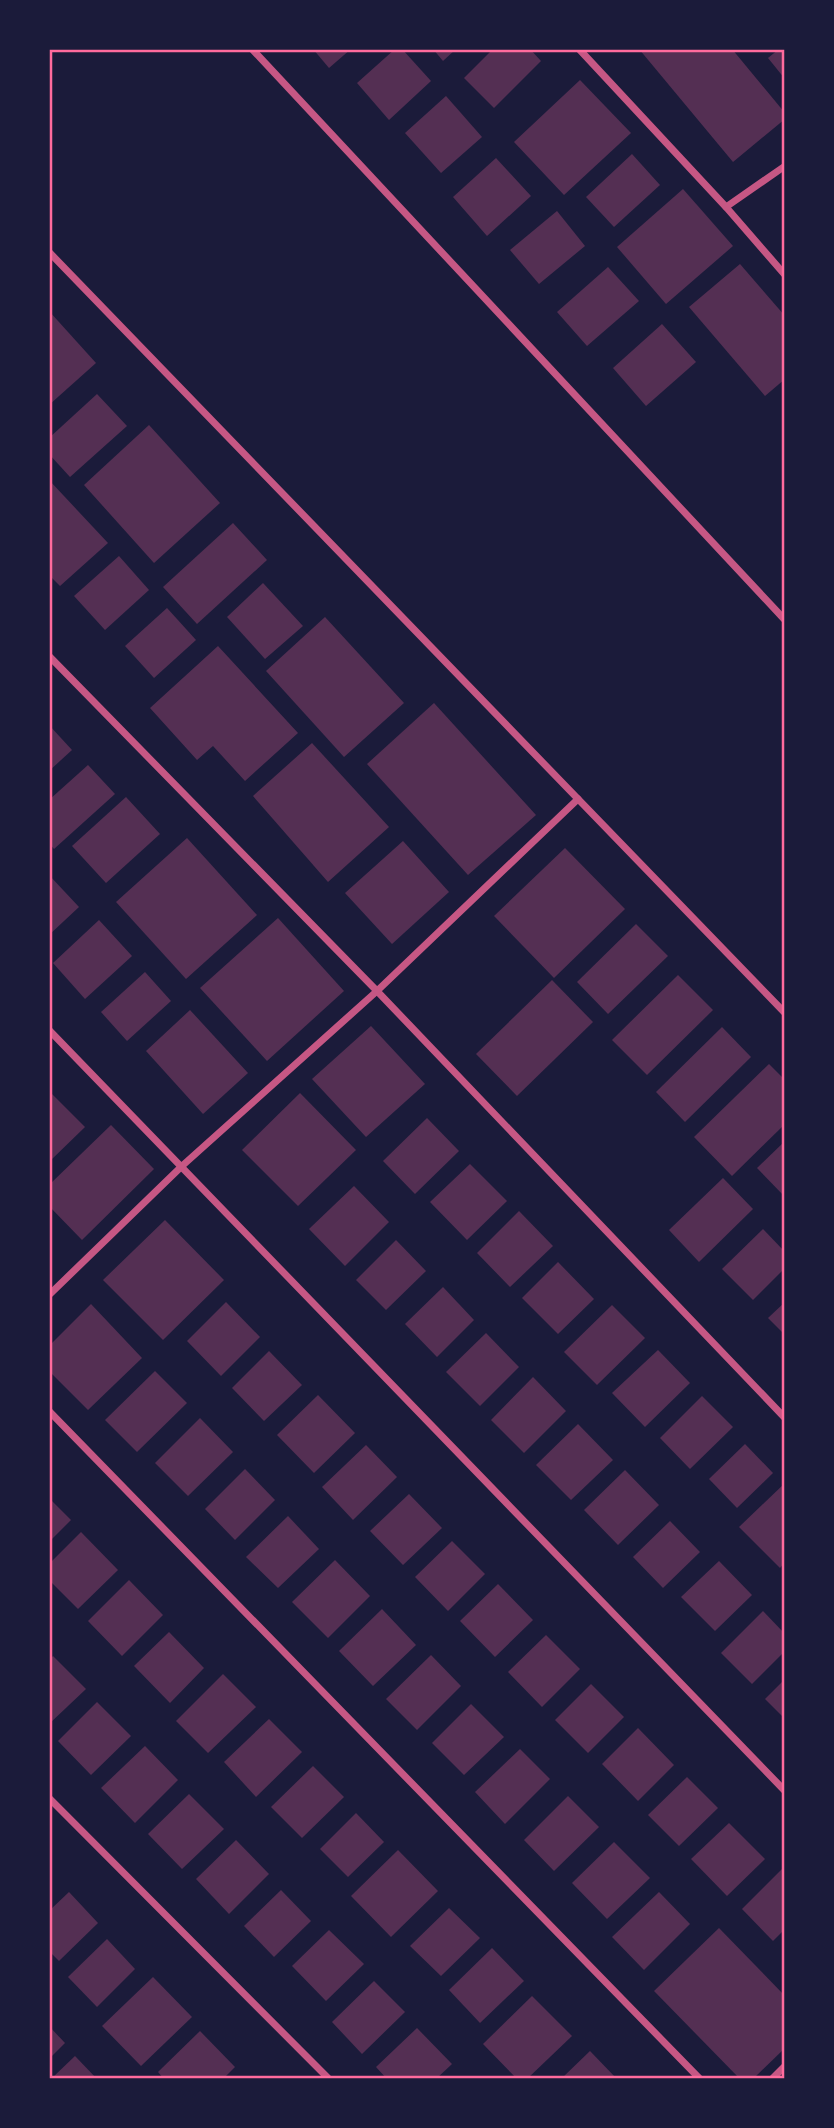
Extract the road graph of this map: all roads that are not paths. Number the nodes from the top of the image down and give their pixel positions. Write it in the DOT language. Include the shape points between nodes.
graph roads {
  1 [pos="252,49"];
  2 [pos="579,49"];
  3 [pos="785,166"];
  4 [pos="726,207"];
  5 [pos="49,252"];
  6 [pos="785,275"];
  7 [pos="785,620"];
  8 [pos="49,656"];
  9 [pos="578,799"];
  10 [pos="377,991"];
  11 [pos="785,1013"];
  12 [pos="49,1030"];
  13 [pos="182,1166"];
  14 [pos="49,1295"];
  15 [pos="49,1411"];
  16 [pos="785,1418"];
  17 [pos="785,1791"];
  18 [pos="49,1798"];
  19 [pos="785,2066"];
  20 [pos="329,2079"];
  21 [pos="700,2079"];
  22 [pos="772,2079"];
  1 -- 7 [label="street"];
  2 -- 4 [label="street"];
  3 -- 4 [label="street"];
  4 -- 6 [label="street"];
  5 -- 9 [label="street"];
  8 -- 10 [label="street"];
  9 -- 10 [label="street"];
  9 -- 11 [label="street"];
  10 -- 13 [label="street"];
  10 -- 16 [label="street"];
  12 -- 13 [label="street"];
  13 -- 14 [label="street"];
  13 -- 17 [label="street"];
  15 -- 21 [label="street"];
  18 -- 20 [label="street"];
  19 -- 22 [label="street"];
}
